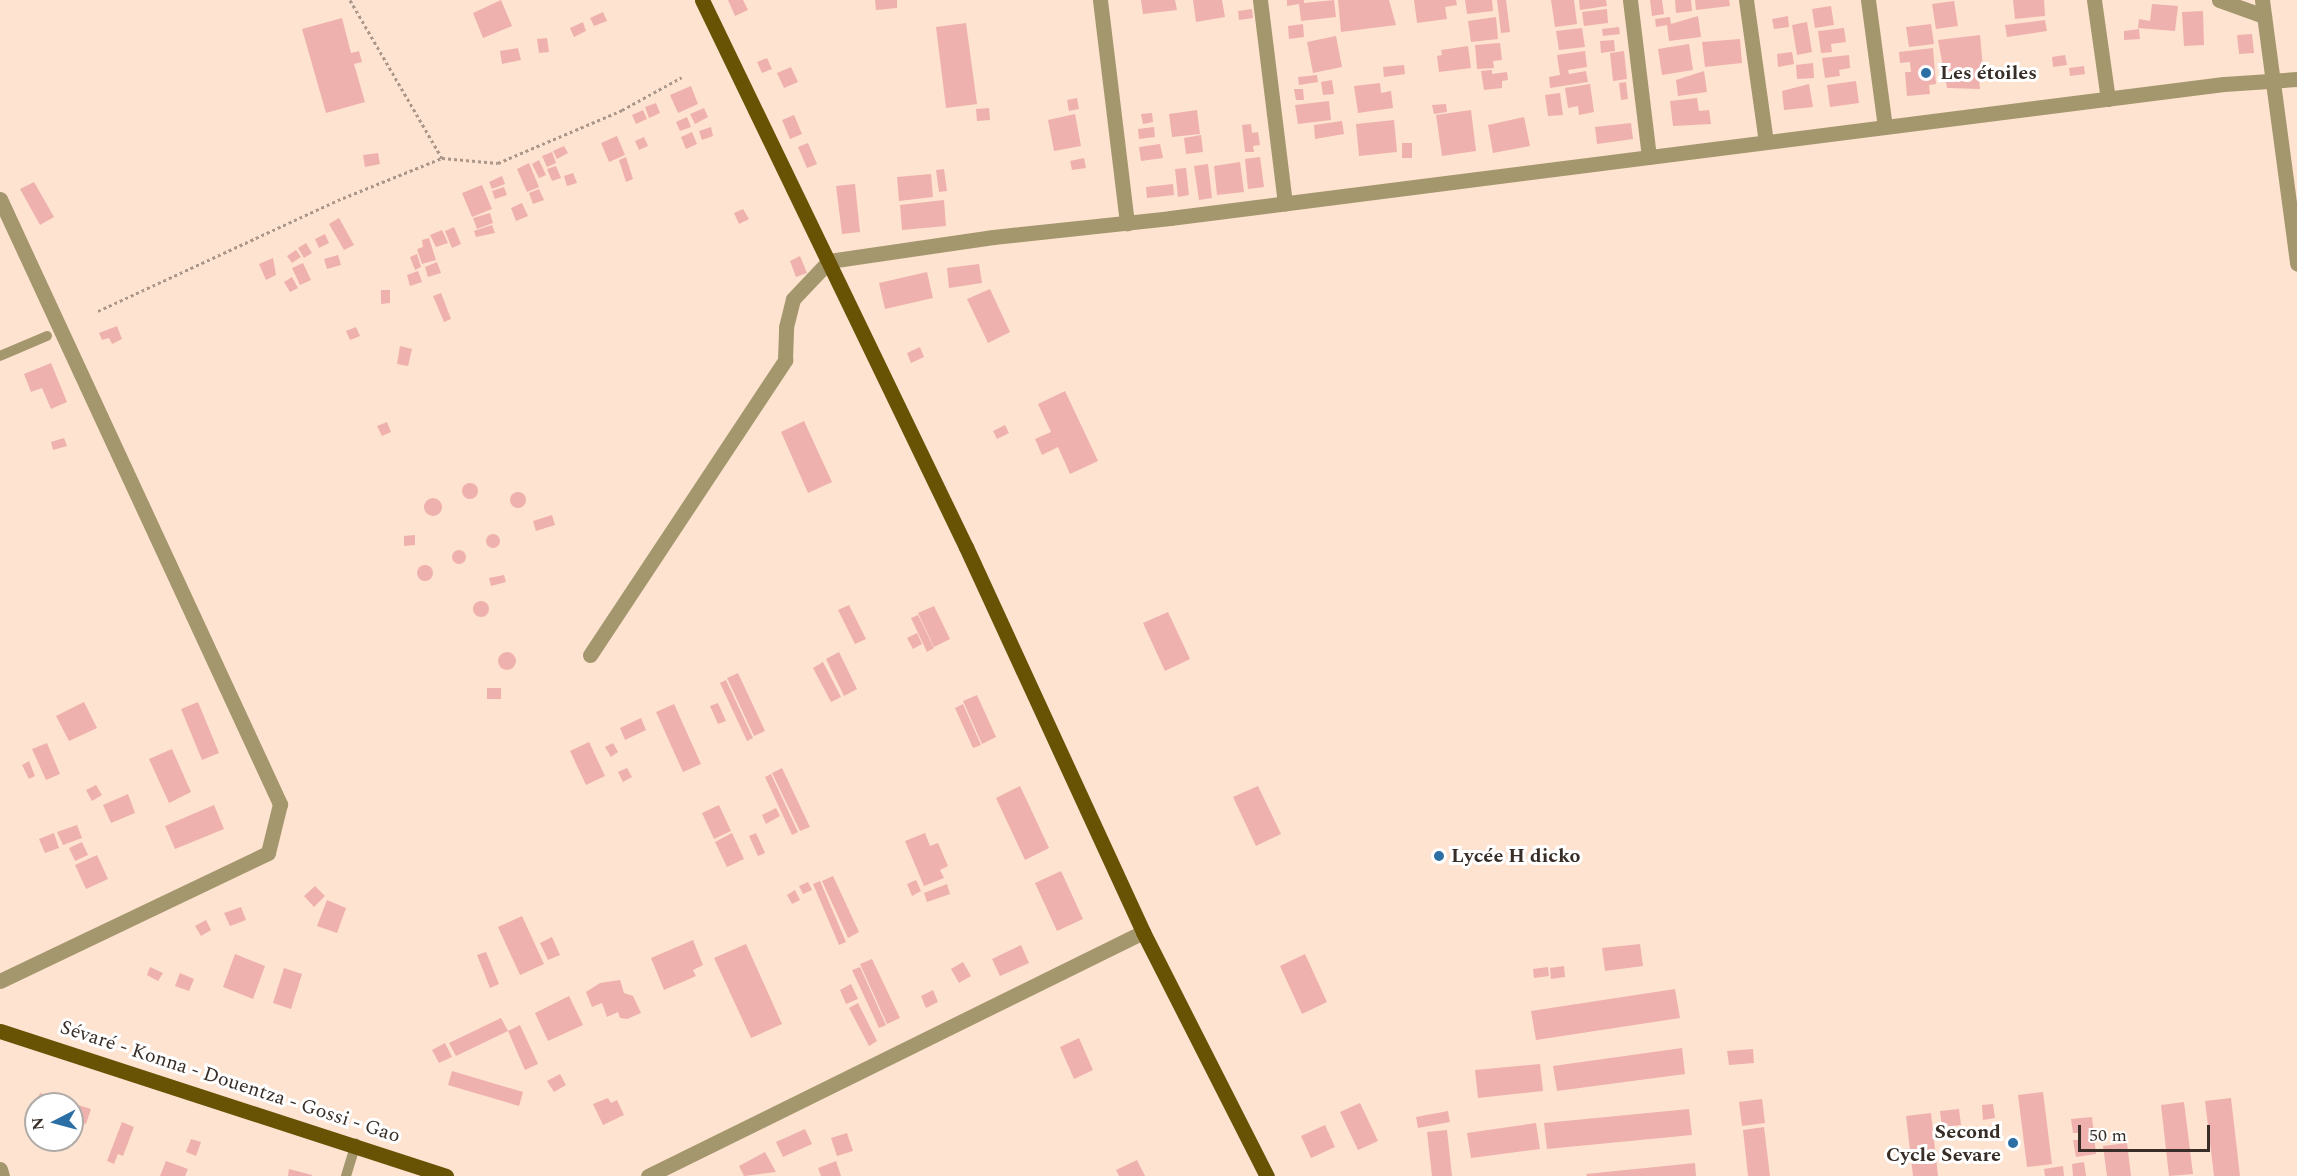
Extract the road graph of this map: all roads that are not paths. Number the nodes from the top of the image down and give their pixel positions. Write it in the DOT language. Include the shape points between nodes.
graph roads {
  1 [pos="702,0"];
  2 [pos="1100,0"];
  3 [pos="1260,0"];
  4 [pos="1630,0"];
  5 [pos="1746,0"];
  6 [pos="1868,0"];
  7 [pos="2094,0"];
  8 [pos="2220,0"];
  9 [pos="2262,0"];
  10 [pos="2264,16"];
  11 [pos="2297,79"];
  12 [pos="2275,82"];
  13 [pos="2108,99"];
  14 [pos="1885,127"];
  15 [pos="1766,142"];
  16 [pos="1649,158"];
  17 [pos="0,199"];
  18 [pos="1285,203"];
  19 [pos="1127,223"];
  20 [pos="829,261"];
  21 [pos="2297,264"];
  22 [pos="47,336"];
  23 [pos="0,356"];
  24 [pos="590,655"];
  25 [pos="1143,932"];
  26 [pos="0,981"];
  27 [pos="0,1031"];
  28 [pos="356,1144"];
  29 [pos="0,1169"];
  30 [pos="2,1176"];
  31 [pos="346,1176"];
  32 [pos="446,1176"];
  33 [pos="648,1176"];
  34 [pos="1267,1176"];
  1 -- 20 [label="main road"];
  2 -- 19 [label="street"];
  3 -- 18 [label="street"];
  4 -- 16 [label="street"];
  5 -- 15 [label="street"];
  6 -- 14 [label="street"];
  7 -- 13 [label="street"];
  8 -- 10 [label="street"];
  9 -- 10 [label="street"];
  10 -- 12 [label="street"];
  11 -- 12 [label="street"];
  12 -- 13 [label="street" via="2224,84"];
  12 -- 21 [label="street"];
  13 -- 14 [label="street"];
  14 -- 15 [label="street"];
  15 -- 16 [label="street"];
  16 -- 18 [label="street"];
  17 -- 26 [label="street" via="280,804 268,853"];
  18 -- 19 [label="street"];
  19 -- 20 [label="street"];
  20 -- 24 [label="street" via="793,299 786,327 785,360"];
  20 -- 25 [label="main road"];
  22 -- 23 [label="lane"];
  25 -- 33 [label="street"];
  25 -- 34 [label="main road"];
  27 -- 28 [label="main road, Sévaré - Konna - Douentza - Gossi - Gao"];
  28 -- 31 [label="lane"];
  28 -- 32 [label="main road, Sévaré - Konna - Douentza - Gossi - Gao"];
  29 -- 30 [label="street"];
}
